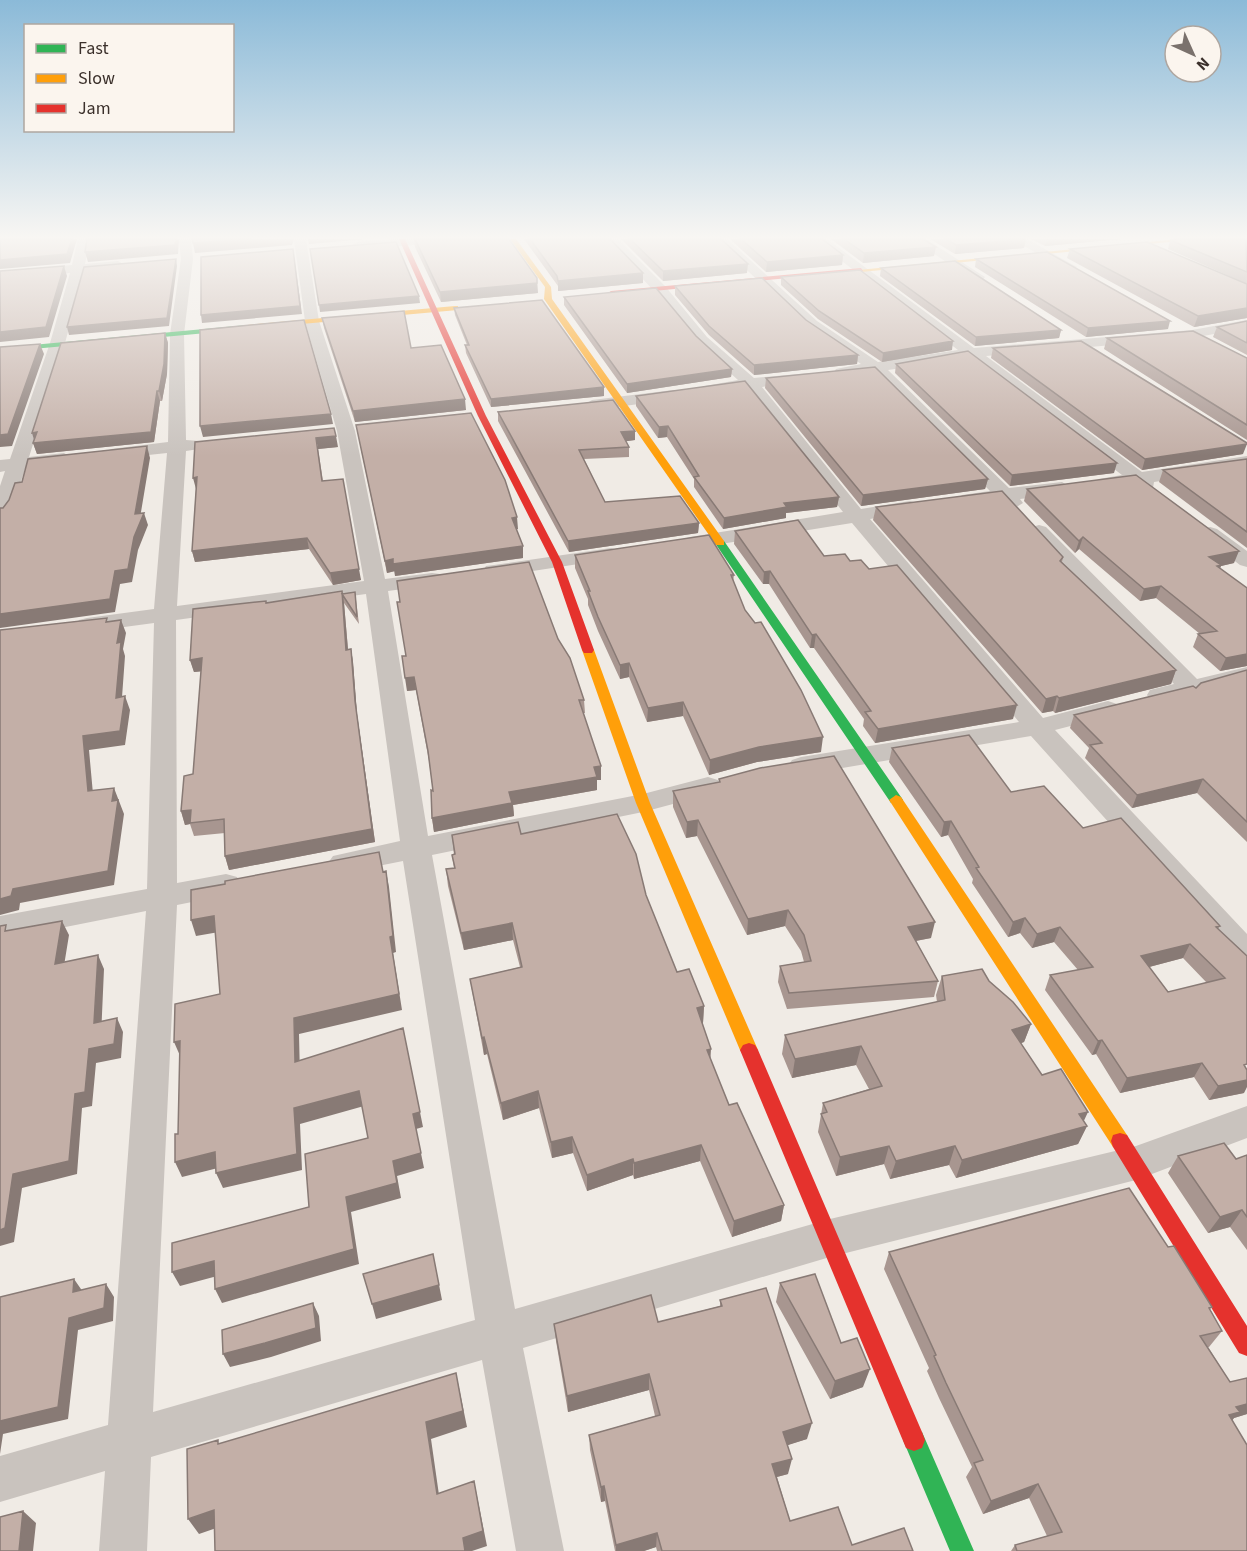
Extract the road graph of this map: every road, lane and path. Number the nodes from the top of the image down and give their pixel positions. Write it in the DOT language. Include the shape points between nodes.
graph roads {
  1 [pos="65,311"];
  2 [pos="180,311"];
  3 [pos="311,311"];
  4 [pos="420,311"];
  5 [pos="437,311"];
  6 [pos="557,311"];
  7 [pos="678,311"];
  8 [pos="799,311"];
  9 [pos="916,311"];
  10 [pos="312,321"];
  11 [pos="1173,323"];
  12 [pos="1247,324"];
  13 [pos="1064,332"];
  14 [pos="177,334"];
  15 [pos="1192,334"];
  16 [pos="1210,344"];
  17 [pos="55,345"];
  18 [pos="1084,345"];
  19 [pos="0,350"];
  20 [pos="970,353"];
  21 [pos="1103,357"];
  22 [pos="878,369"];
  23 [pos="749,382"];
  24 [pos="623,401"];
  25 [pos="576,406"];
  26 [pos="506,414"];
  27 [pos="482,416"];
  28 [pos="459,418"];
  29 [pos="211,443"];
  30 [pos="177,447"];
  31 [pos="1247,462"];
  32 [pos="8,466"];
  33 [pos="1140,479"];
  34 [pos="1158,493"];
  35 [pos="1005,495"];
  36 [pos="0,514"];
  37 [pos="855,514"];
  38 [pos="1193,520"];
  39 [pos="717,539"];
  40 [pos="671,546"];
  41 [pos="637,550"];
  42 [pos="1247,561"];
  43 [pos="557,562"];
  44 [pos="478,573"];
  45 [pos="455,576"];
  46 [pos="376,587"];
  47 [pos="165,616"];
  48 [pos="71,627"];
  49 [pos="1247,674"];
  50 [pos="1191,687"];
  51 [pos="1037,727"];
  52 [pos="865,754"];
  53 [pos="780,769"];
  54 [pos="735,779"];
  55 [pos="643,803"];
  56 [pos="416,849"];
  57 [pos="312,869"];
  58 [pos="254,880"];
  59 [pos="162,897"];
  60 [pos="0,928"];
  61 [pos="1247,955"];
  62 [pos="1247,1122"];
  63 [pos="1136,1163"];
  64 [pos="830,1238"];
  65 [pos="499,1336"];
  66 [pos="1247,1345"];
  67 [pos="130,1443"];
  68 [pos="0,1479"];
  69 [pos="123,1551"];
  70 [pos="540,1551"];
  71 [pos="962,1551"];
  1 -- 17 [label="street"];
  2 -- 14 [label="street"];
  3 -- 10 [label="street"];
  4 -- 10 [label="street"];
  5 -- 27 [label="street"];
  6 -- 24 [label="street"];
  7 -- 23 [label="street" via="702,340"];
  8 -- 22 [label="street"];
  9 -- 20 [label="street"];
  10 -- 14 [label="street"];
  10 -- 46 [label="street" via="346,430"];
  11 -- 15 [label="street"];
  12 -- 15 [label="street"];
  13 -- 18 [label="street"];
  14 -- 17 [label="street"];
  14 -- 30 [label="street"];
  15 -- 16 [label="street"];
  15 -- 18 [label="street"];
  17 -- 19 [label="street"];
  17 -- 32 [label="street"];
  18 -- 20 [label="street"];
  18 -- 21 [label="street"];
  20 -- 22 [label="street"];
  20 -- 33 [label="street"];
  22 -- 23 [label="street"];
  22 -- 35 [label="street"];
  23 -- 24 [label="street"];
  23 -- 37 [label="street"];
  24 -- 25 [label="street"];
  24 -- 39 [label="street"];
  26 -- 27 [label="street"];
  27 -- 28 [label="street"];
  27 -- 43 [label="street"];
  29 -- 30 [label="street"];
  30 -- 32 [label="street"];
  30 -- 47 [label="street"];
  31 -- 33 [label="street"];
  32 -- 36 [label="street"];
  33 -- 34 [label="street"];
  33 -- 35 [label="street"];
  35 -- 37 [label="street"];
  35 -- 50 [label="street"];
  37 -- 39 [label="street"];
  37 -- 51 [label="street"];
  38 -- 42 [label="street"];
  39 -- 40 [label="street"];
  39 -- 52 [label="street"];
  41 -- 43 [label="street"];
  43 -- 44 [label="street"];
  43 -- 55 [label="street"];
  45 -- 46 [label="street"];
  46 -- 47 [label="street"];
  46 -- 56 [label="street"];
  47 -- 48 [label="street"];
  47 -- 59 [label="street"];
  49 -- 50 [label="street"];
  50 -- 51 [label="street"];
  51 -- 52 [label="street"];
  51 -- 61 [label="street"];
  52 -- 53 [label="street"];
  52 -- 63 [label="street"];
  54 -- 55 [label="street"];
  55 -- 56 [label="street"];
  55 -- 64 [label="street"];
  56 -- 57 [label="street"];
  56 -- 65 [label="street"];
  58 -- 59 [label="street"];
  59 -- 60 [label="street"];
  59 -- 67 [label="street"];
  62 -- 63 [label="street"];
  63 -- 64 [label="street"];
  63 -- 66 [label="street"];
  64 -- 65 [label="street"];
  64 -- 71 [label="street"];
  65 -- 67 [label="street"];
  65 -- 70 [label="street"];
  67 -- 68 [label="street"];
  67 -- 69 [label="street"];
}
